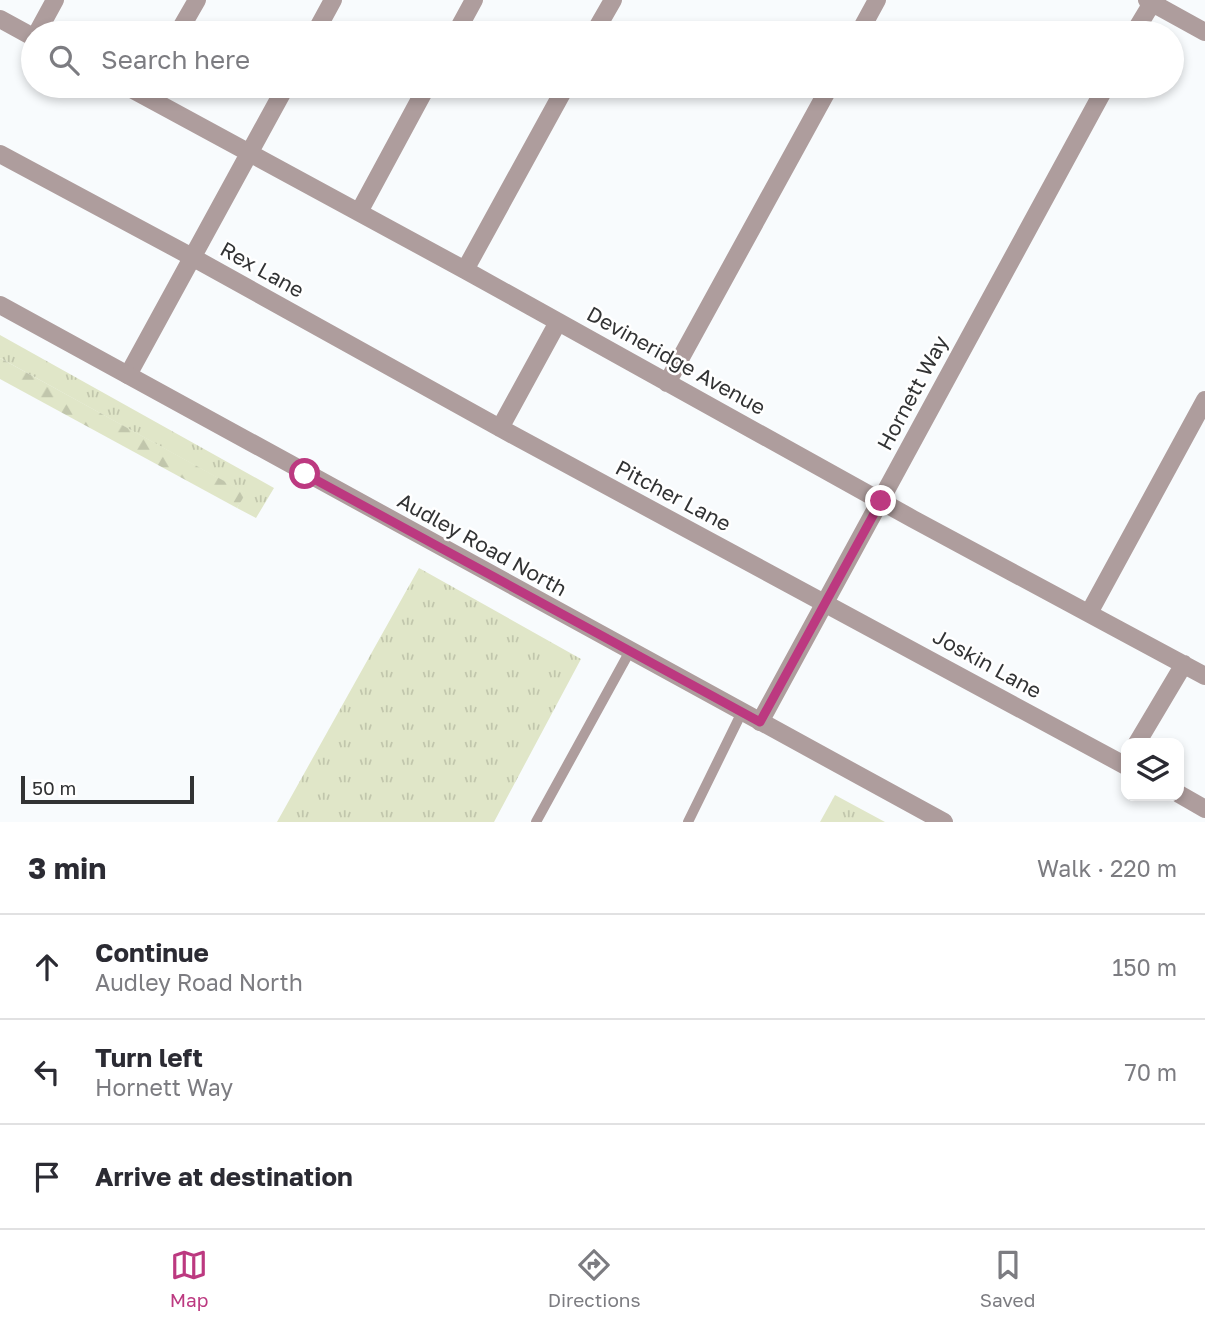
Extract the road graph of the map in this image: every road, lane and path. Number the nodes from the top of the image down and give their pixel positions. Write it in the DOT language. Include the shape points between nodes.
graph roads {
  1 [pos="55,0"];
  2 [pos="197,0"];
  3 [pos="333,0"];
  4 [pos="474,0"];
  5 [pos="613,0"];
  6 [pos="877,0"];
  7 [pos="1149,2"];
  8 [pos="0,19"];
  9 [pos="43,21"];
  10 [pos="185,21"];
  11 [pos="322,21"];
  12 [pos="463,21"];
  13 [pos="601,21"];
  14 [pos="866,21"];
  15 [pos="1140,21"];
  16 [pos="21,29"];
  17 [pos="1205,32"];
  18 [pos="158,98"];
  19 [pos="279,98"];
  20 [pos="421,98"];
  21 [pos="559,98"];
  22 [pos="823,98"];
  23 [pos="1099,98"];
  24 [pos="0,154"];
  25 [pos="248,154"];
  26 [pos="359,212"];
  27 [pos="192,257"];
  28 [pos="465,270"];
  29 [pos="0,305"];
  30 [pos="558,322"];
  31 [pos="128,375"];
  32 [pos="667,383"];
  33 [pos="1205,400"];
  34 [pos="500,428"];
  35 [pos="881,501"];
  36 [pos="826,603"];
  37 [pos="1089,614"];
  38 [pos="630,651"];
  39 [pos="1184,664"];
  40 [pos="1205,676"];
  41 [pos="742,712"];
  42 [pos="760,722"];
  43 [pos="1140,738"];
  44 [pos="1121,761"];
  45 [pos="1184,797"];
  46 [pos="1205,809"];
  47 [pos="536,822"];
  48 [pos="688,822"];
  49 [pos="944,822"];
  1 -- 9 [label="street"];
  2 -- 10 [label="street"];
  3 -- 11 [label="street"];
  4 -- 12 [label="street"];
  5 -- 13 [label="street"];
  6 -- 14 [label="street"];
  7 -- 15 [label="street"];
  7 -- 17 [label="street"];
  8 -- 16 [label="street"];
  18 -- 25 [label="street, Devineridge Avenue"];
  19 -- 25 [label="street"];
  20 -- 26 [label="street"];
  21 -- 28 [label="street"];
  22 -- 32 [label="street"];
  23 -- 35 [label="street, Hornett Way"];
  24 -- 27 [label="street, Rex Lane"];
  25 -- 26 [label="street, Devineridge Avenue"];
  25 -- 27 [label="street"];
  26 -- 28 [label="street, Devineridge Avenue"];
  27 -- 31 [label="street"];
  27 -- 34 [label="street, Rex Lane"];
  28 -- 30 [label="street, Devineridge Avenue"];
  29 -- 31 [label="street, Audley Road North"];
  30 -- 32 [label="street, Devineridge Avenue"];
  30 -- 34 [label="street"];
  31 -- 38 [label="street, Audley Road North"];
  32 -- 35 [label="street, Devineridge Avenue"];
  33 -- 37 [label="street"];
  34 -- 36 [label="street, Pitcher Lane"];
  35 -- 36 [label="street, Hornett Way"];
  35 -- 37 [label="street, Devineridge Avenue"];
  36 -- 42 [label="street, Hornett Way"];
  36 -- 44 [label="street, Joskin Lane"];
  37 -- 39 [label="street, Devineridge Avenue"];
  38 -- 41 [label="street, Audley Road North"];
  38 -- 47 [label="lane"];
  39 -- 40 [label="street, Devineridge Avenue"];
  39 -- 43 [label="street"];
  41 -- 42 [label="street, Audley Road North"];
  41 -- 48 [label="lane"];
  42 -- 49 [label="street, Audley Road North"];
  45 -- 46 [label="street"];
}
